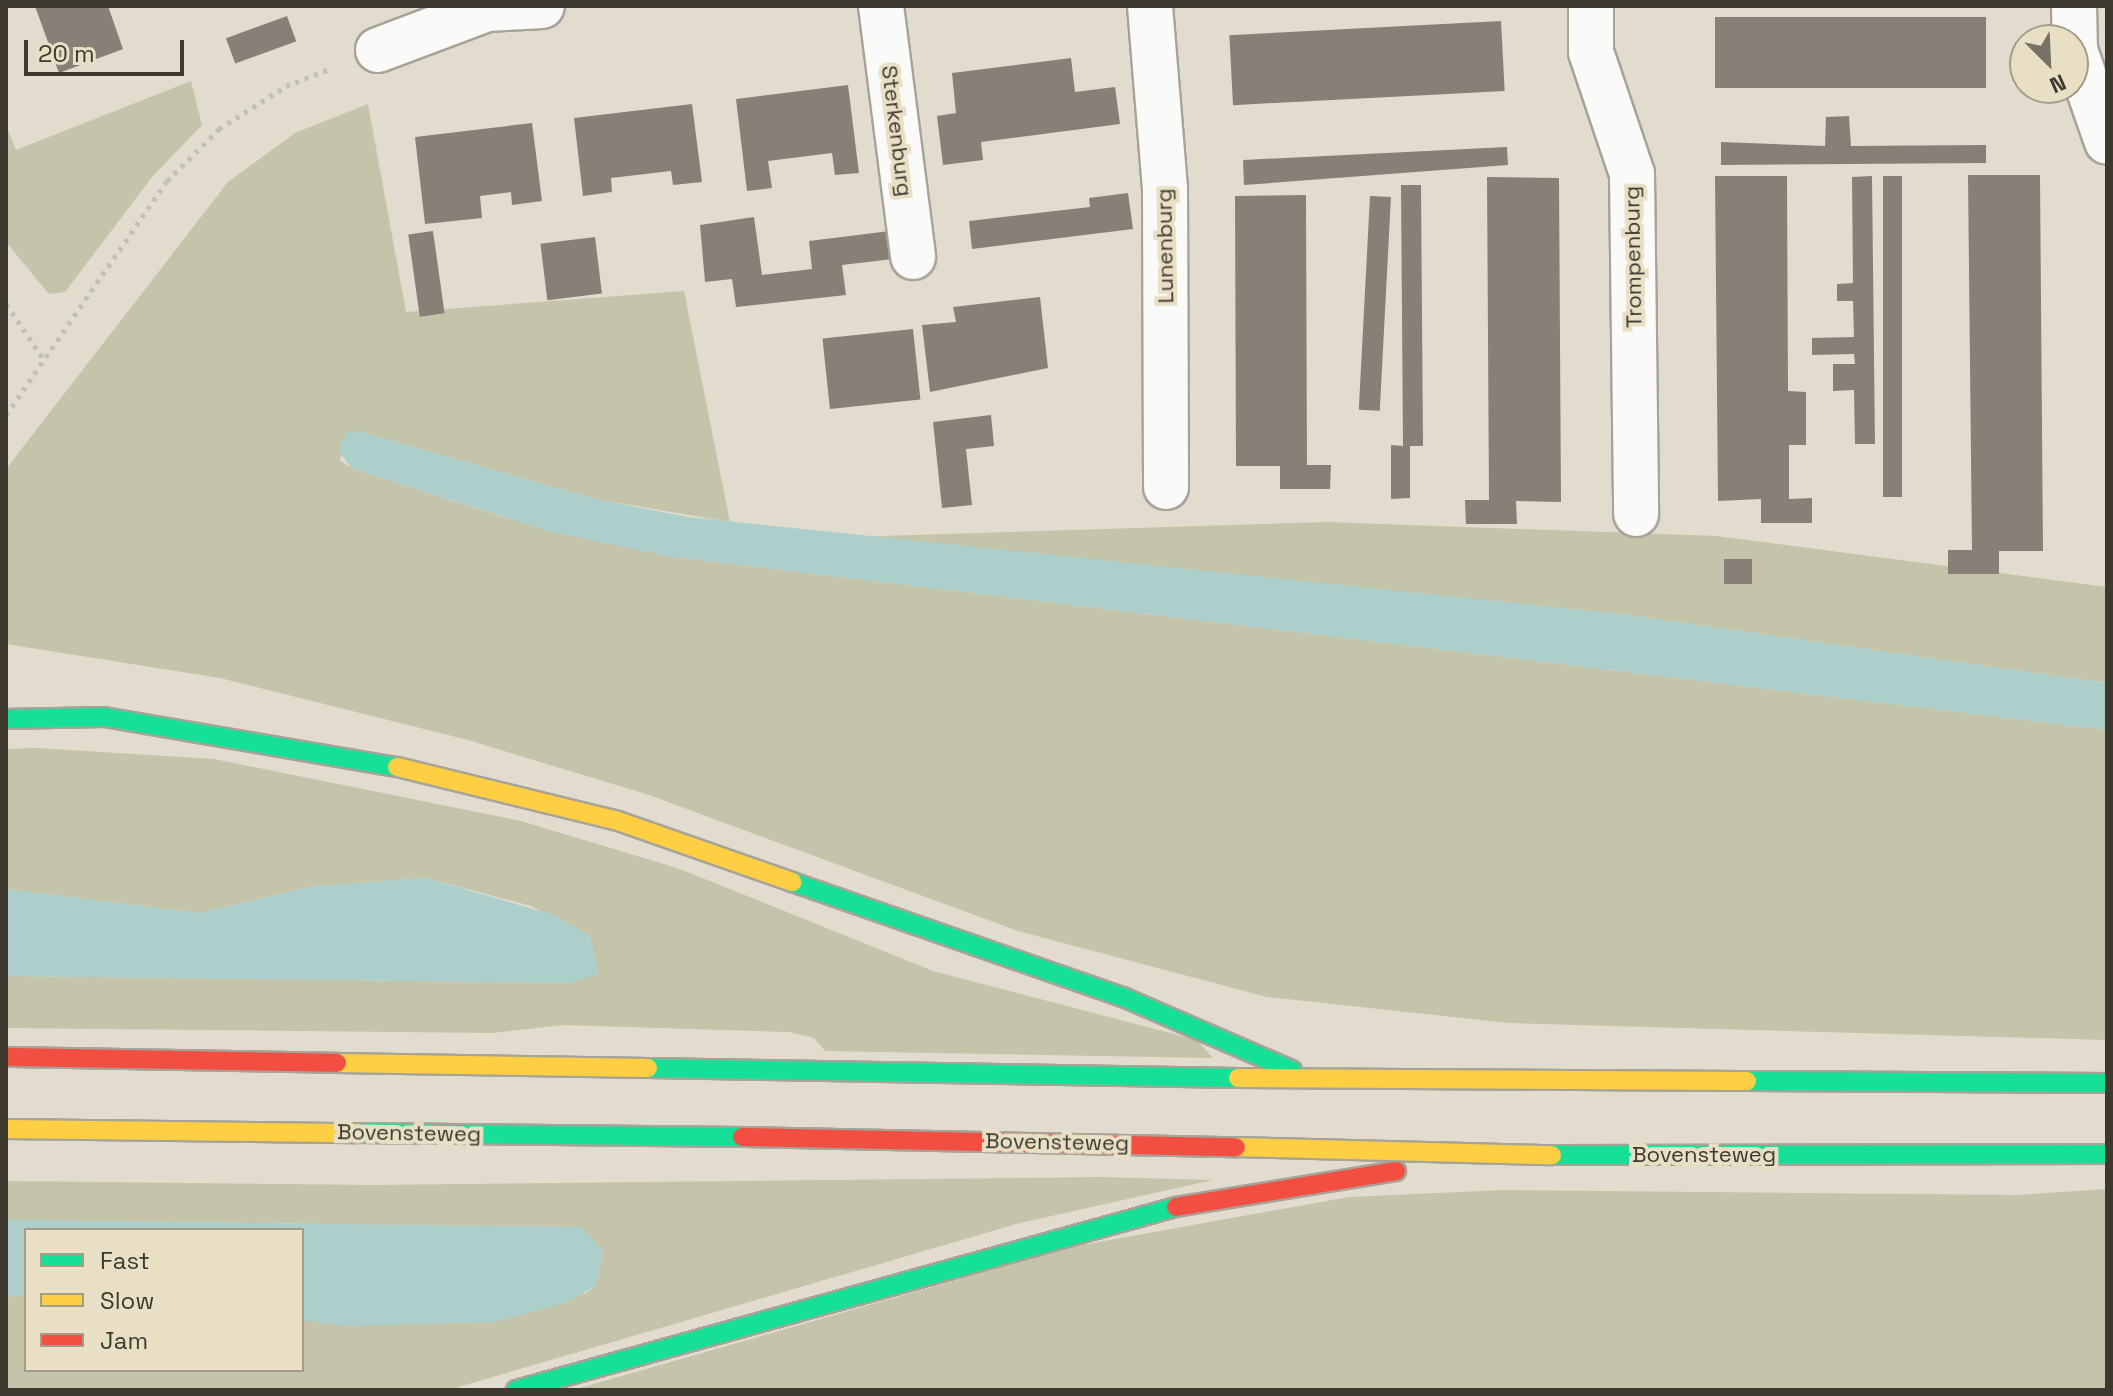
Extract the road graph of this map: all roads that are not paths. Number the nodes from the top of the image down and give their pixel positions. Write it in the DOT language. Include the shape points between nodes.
graph roads {
  1 [pos="542,6"];
  2 [pos="881,6"];
  3 [pos="1150,6"];
  4 [pos="1591,6"];
  5 [pos="2074,6"];
  6 [pos="486,8"];
  7 [pos="378,50"];
  8 [pos="2107,142"];
  9 [pos="913,257"];
  10 [pos="1166,487"];
  11 [pos="1636,514"];
  12 [pos="6,719"];
  13 [pos="6,1057"];
  14 [pos="1312,1079"];
  15 [pos="2107,1083"];
  16 [pos="6,1129"];
  17 [pos="2107,1154"];
  18 [pos="1497,1155"];
  19 [pos="516,1390"];
  1 -- 6 [label="street"];
  2 -- 9 [label="street, Sterkenburg"];
  3 -- 10 [label="street, Lunenburg" via="1165,190"];
  4 -- 11 [label="street, Trompenburg" via="1591,52 1632,174"];
  5 -- 8 [label="street" via="2075,50"];
  6 -- 7 [label="street"];
  12 -- 14 [label="main road" via="104,717 326,750 615,820 1123,997"];
  13 -- 14 [label="main road"];
  14 -- 15 [label="main road"];
  16 -- 18 [label="main road, Bovensteweg" via="1018,1140"];
  17 -- 18 [label="main road, Bovensteweg"];
  18 -- 19 [label="main road" via="1149,1211"];
}
